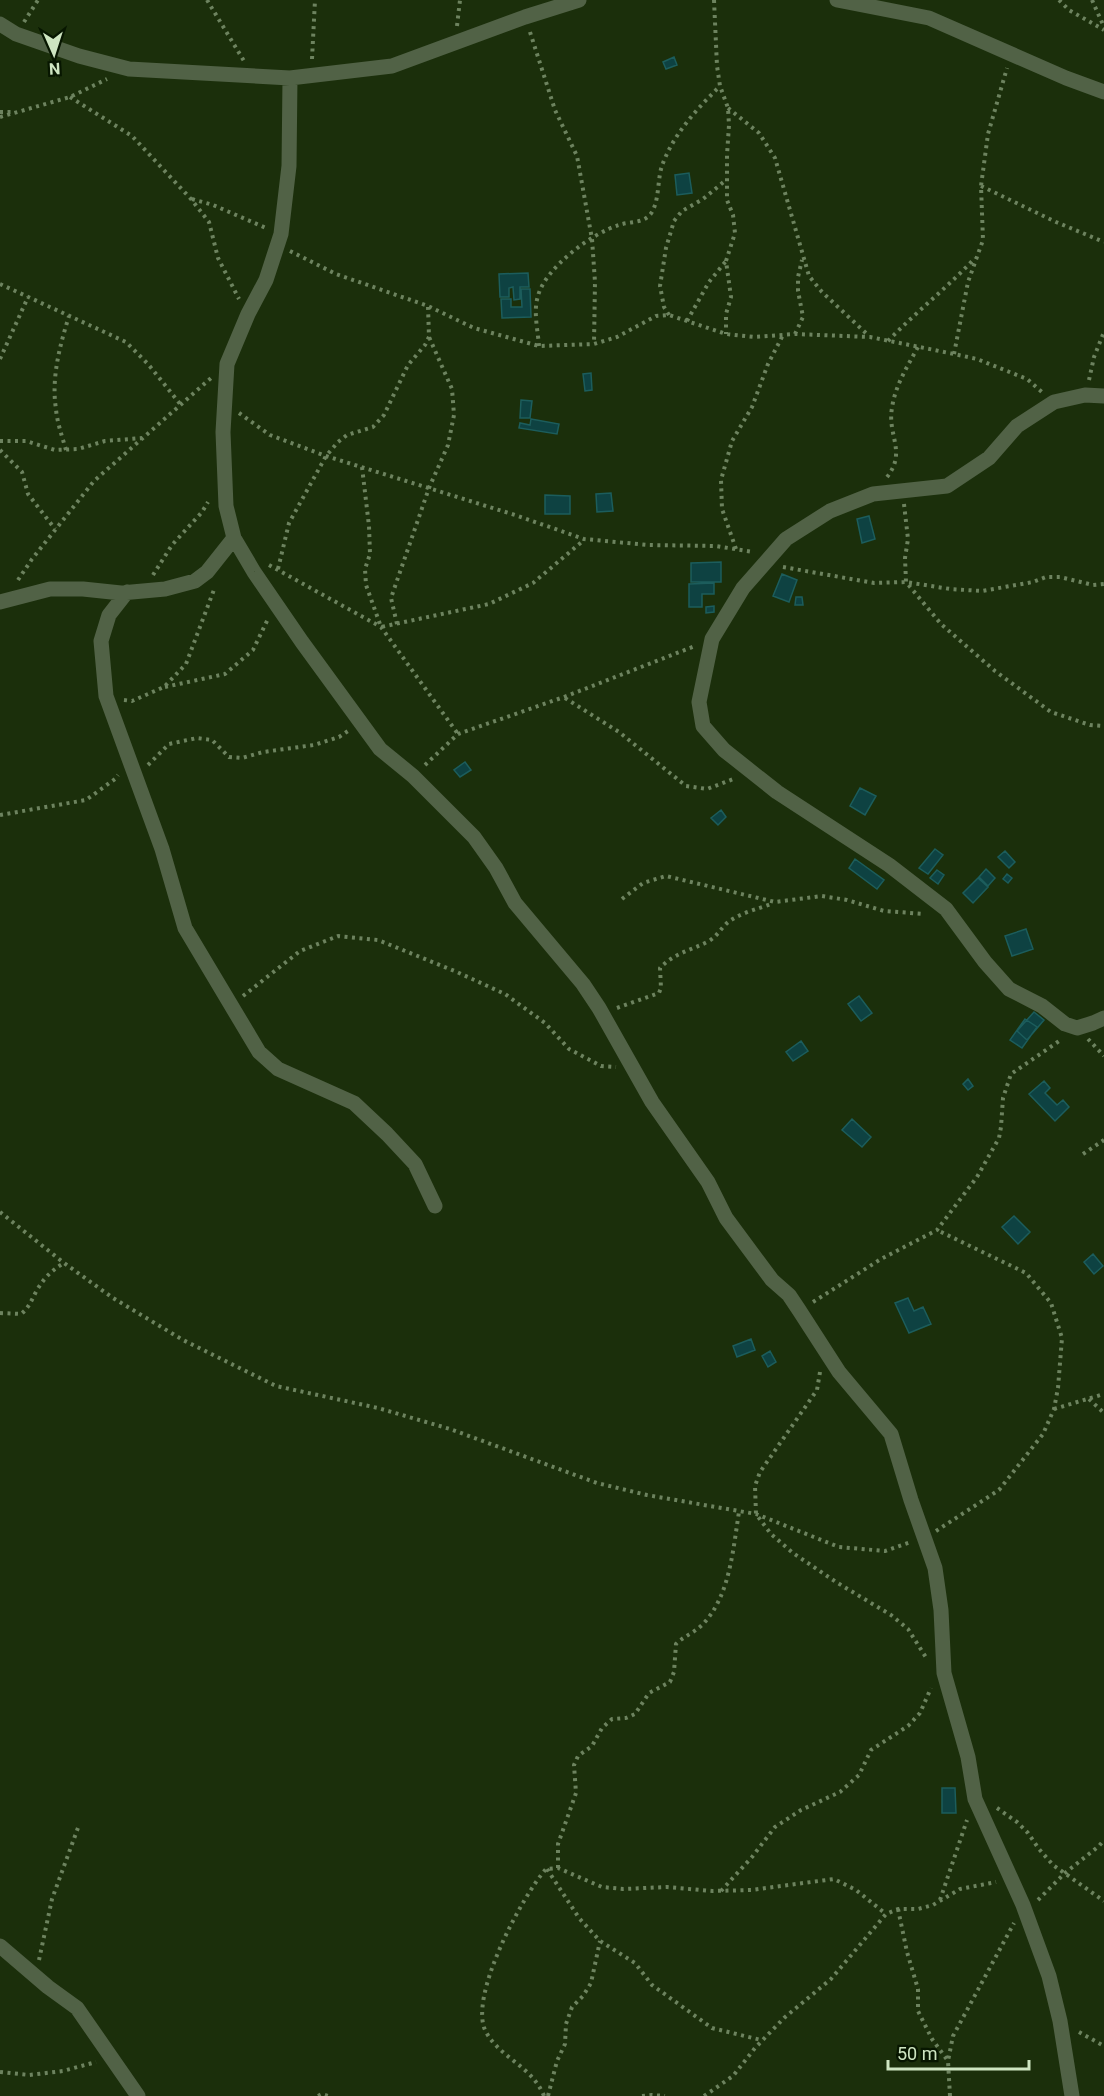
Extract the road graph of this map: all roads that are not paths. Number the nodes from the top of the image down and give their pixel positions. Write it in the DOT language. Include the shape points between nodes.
graph roads {
  1 [pos="579,0"];
  2 [pos="837,0"];
  3 [pos="0,24"];
  4 [pos="290,78"];
  5 [pos="1104,92"];
  6 [pos="1104,396"];
  7 [pos="234,538"];
  8 [pos="135,592"];
  9 [pos="2,601"];
  10 [pos="1104,1018"];
  11 [pos="435,1206"];
  12 [pos="0,1946"];
  13 [pos="138,2096"];
  14 [pos="1072,2096"];
  1 -- 4 [label="street" via="392,66"];
  2 -- 5 [label="street" via="929,18"];
  3 -- 4 [label="street" via="16,34 79,56 129,69"];
  4 -- 7 [label="street" via="290,166 279,240 266,279 227,364 223,432 226,506"];
  6 -- 10 [label="street" via="1085,395 1054,402 1017,426 989,458 947,486 873,494 830,511 786,538 743,588 712,639 699,702 703,726 724,750 794,804 889,865 946,909 1009,989 1077,1028"];
  7 -- 8 [label="street" via="195,581"];
  7 -- 14 [label="street" via="380,749 474,837 511,897 583,984 631,1068 708,1182 730,1223 772,1280 789,1295 839,1372 891,1434 935,1568 941,1610 941,1670 968,1757 974,1796 1012,1878 1049,1976"];
  8 -- 9 [label="street" via="50,589"];
  8 -- 11 [label="street" via="109,615 101,641 106,696 162,849 185,928 260,1052 278,1069 354,1103 415,1164"];
  12 -- 13 [label="street" via="78,2008"];
}
